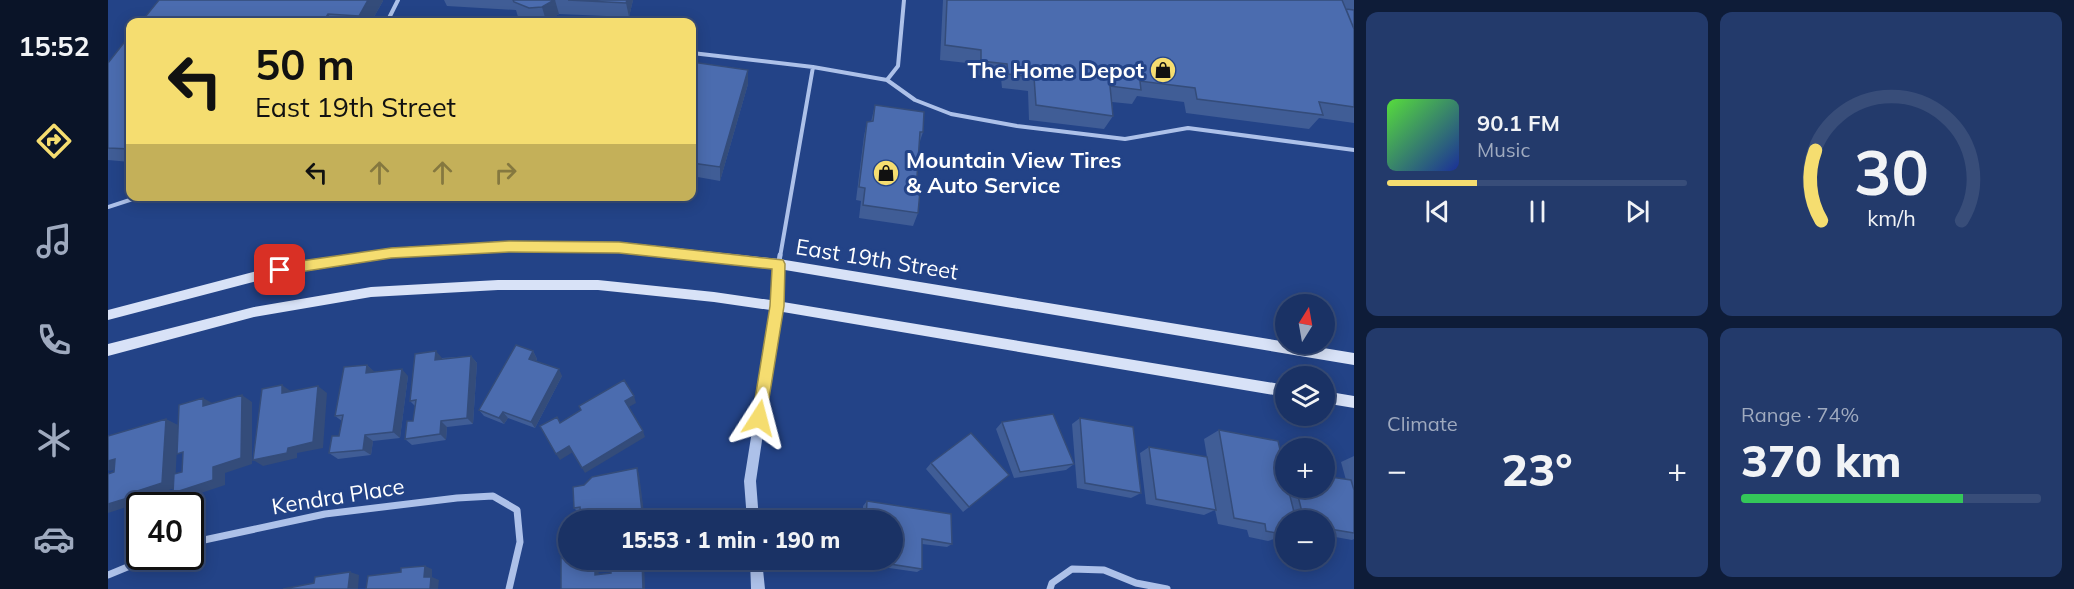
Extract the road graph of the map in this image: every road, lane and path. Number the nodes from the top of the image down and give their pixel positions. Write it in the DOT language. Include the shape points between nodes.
graph roads {
  1 [pos="398,0"];
  2 [pos="904,0"];
  3 [pos="389,18"];
  4 [pos="696,54"];
  5 [pos="813,67"];
  6 [pos="886,80"];
  7 [pos="1354,150"];
  8 [pos="127,201"];
  9 [pos="108,207"];
  10 [pos="779,264"];
  11 [pos="777,306"];
  12 [pos="108,315"];
  13 [pos="108,350"];
  14 [pos="1354,359"];
  15 [pos="1275,389"];
  16 [pos="1335,399"];
  17 [pos="1354,402"];
  18 [pos="752,510"];
  19 [pos="204,540"];
  20 [pos="126,568"];
  21 [pos="757,570"];
  22 [pos="108,575"];
  23 [pos="1051,586"];
  24 [pos="509,589"];
  25 [pos="758,589"];
  26 [pos="1167,589"];
  1 -- 3 [label="lane"];
  2 -- 6 [label="lane" via="898,66"];
  4 -- 5 [label="lane"];
  5 -- 6 [label="lane"];
  5 -- 10 [label="lane"];
  6 -- 7 [label="lane" via="915,100 951,114 1017,126 1116,139 1188,128"];
  8 -- 9 [label="lane"];
  10 -- 11 [label="street"];
  10 -- 12 [label="main road, East 19th Street" via="619,247 509,246 391,253 280,270"];
  10 -- 14 [label="main road, East 19th Street"];
  11 -- 13 [label="main road" via="598,285 498,285 371,292 254,312"];
  11 -- 15 [label="main road"];
  11 -- 18 [label="street" via="750,481"];
  16 -- 17 [label="main road"];
  19 -- 24 [label="street, Kendra Place" via="325,514 493,496 517,510 520,542"];
  20 -- 22 [label="street"];
  21 -- 25 [label="street"];
  23 -- 26 [label="street" via="1072,569 1104,570 1136,583"];
}
